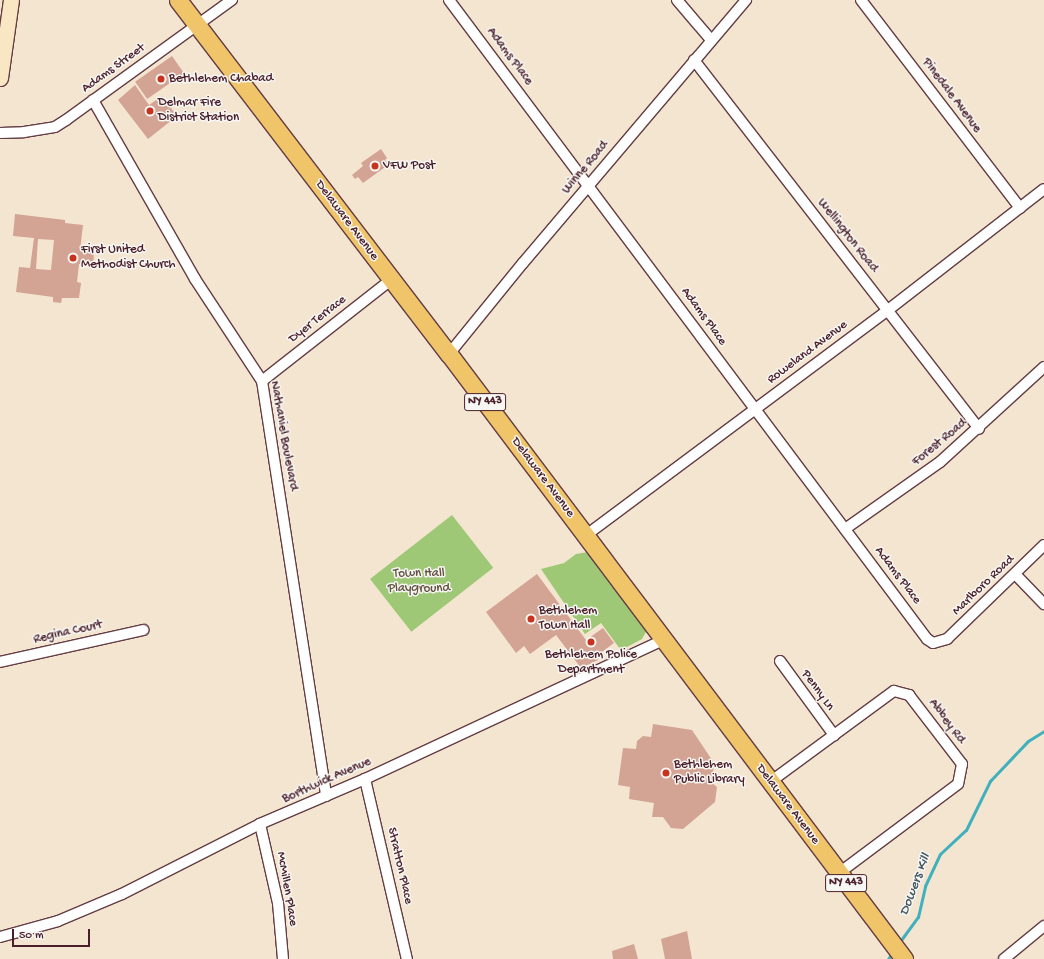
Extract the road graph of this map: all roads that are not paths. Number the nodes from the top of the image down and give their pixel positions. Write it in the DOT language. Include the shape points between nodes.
graph roads {
  1 [pos="11,0"];
  2 [pos="178,0"];
  3 [pos="232,0"];
  4 [pos="449,0"];
  5 [pos="677,0"];
  6 [pos="746,0"];
  7 [pos="861,0"];
  8 [pos="196,25"];
  9 [pos="711,40"];
  10 [pos="694,60"];
  11 [pos="0,78"];
  12 [pos="93,100"];
  13 [pos="0,133"];
  14 [pos="589,184"];
  15 [pos="1044,189"];
  16 [pos="1020,208"];
  17 [pos="391,280"];
  18 [pos="888,310"];
  19 [pos="449,354"];
  20 [pos="1044,367"];
  21 [pos="262,381"];
  22 [pos="754,409"];
  23 [pos="979,429"];
  24 [pos="845,529"];
  25 [pos="585,536"];
  26 [pos="1044,545"];
  27 [pos="1015,574"];
  28 [pos="1044,604"];
  29 [pos="143,630"];
  30 [pos="663,640"];
  31 [pos="939,642"];
  32 [pos="780,661"];
  33 [pos="0,662"];
  34 [pos="834,735"];
  35 [pos="365,778"];
  36 [pos="770,782"];
  37 [pos="326,796"];
  38 [pos="260,824"];
  39 [pos="839,873"];
  40 [pos="1044,926"];
  41 [pos="0,936"];
  42 [pos="284,959"];
  43 [pos="407,959"];
  44 [pos="904,959"];
  45 [pos="1004,959"];
  1 -- 11 [label="main road"];
  2 -- 8 [label="main road, Delaware Avenue / NY 443"];
  3 -- 8 [label="street, Adams Street"];
  4 -- 14 [label="street, Adams Place"];
  5 -- 9 [label="street"];
  6 -- 9 [label="street, Winne Road"];
  7 -- 16 [label="street, Pinedale Avenue"];
  8 -- 12 [label="street, Adams Street"];
  8 -- 17 [label="main road, Delaware Avenue / NY 443"];
  9 -- 10 [label="street, Winne Road"];
  10 -- 14 [label="street, Winne Road"];
  10 -- 18 [label="street, Wellington Road"];
  12 -- 13 [label="street, Adams Street" via="55,126 24,132"];
  12 -- 21 [label="street, Nathaniel Boulevard" via="195,279"];
  14 -- 19 [label="street, Winne Road"];
  14 -- 22 [label="street, Adams Place"];
  15 -- 16 [label="street, Roweland Avenue"];
  16 -- 18 [label="street, Roweland Avenue"];
  17 -- 19 [label="main road, Delaware Avenue / NY 443"];
  17 -- 21 [label="street, Dyer Terrace"];
  18 -- 22 [label="street, Roweland Avenue"];
  18 -- 23 [label="street, Wellington Road"];
  19 -- 25 [label="main road, Delaware Avenue / NY 443"];
  20 -- 23 [label="street, Forest Road"];
  21 -- 37 [label="street, Nathaniel Boulevard"];
  22 -- 24 [label="street, Adams Place"];
  22 -- 25 [label="street, Roweland Avenue"];
  23 -- 24 [label="street, Forest Road" via="940,462"];
  24 -- 31 [label="street, Adams Place" via="927,639 933,643"];
  25 -- 30 [label="main road, Delaware Avenue / NY 443"];
  26 -- 27 [label="street, Marlboro Road"];
  27 -- 28 [label="street"];
  27 -- 31 [label="street, Marlboro Road" via="947,639"];
  29 -- 33 [label="street, Regina Court"];
  30 -- 35 [label="street, Borthwick Avenue"];
  30 -- 36 [label="main road, Delaware Avenue / NY 443"];
  32 -- 34 [label="street, Penny Ln"];
  34 -- 36 [label="street, Abbey Rd"];
  34 -- 39 [label="street, Abbey Rd" via="894,691 910,695 962,764 958,784"];
  35 -- 37 [label="street, Borthwick Avenue"];
  35 -- 43 [label="street, Stratton Place"];
  36 -- 39 [label="main road, Delaware Avenue / NY 443"];
  37 -- 38 [label="street, Borthwick Avenue"];
  38 -- 41 [label="street, Borthwick Avenue" via="122,894 58,922"];
  38 -- 42 [label="street, McMillen Place" via="278,903"];
  39 -- 44 [label="main road, Delaware Avenue / NY 443"];
  40 -- 45 [label="street"];
}
